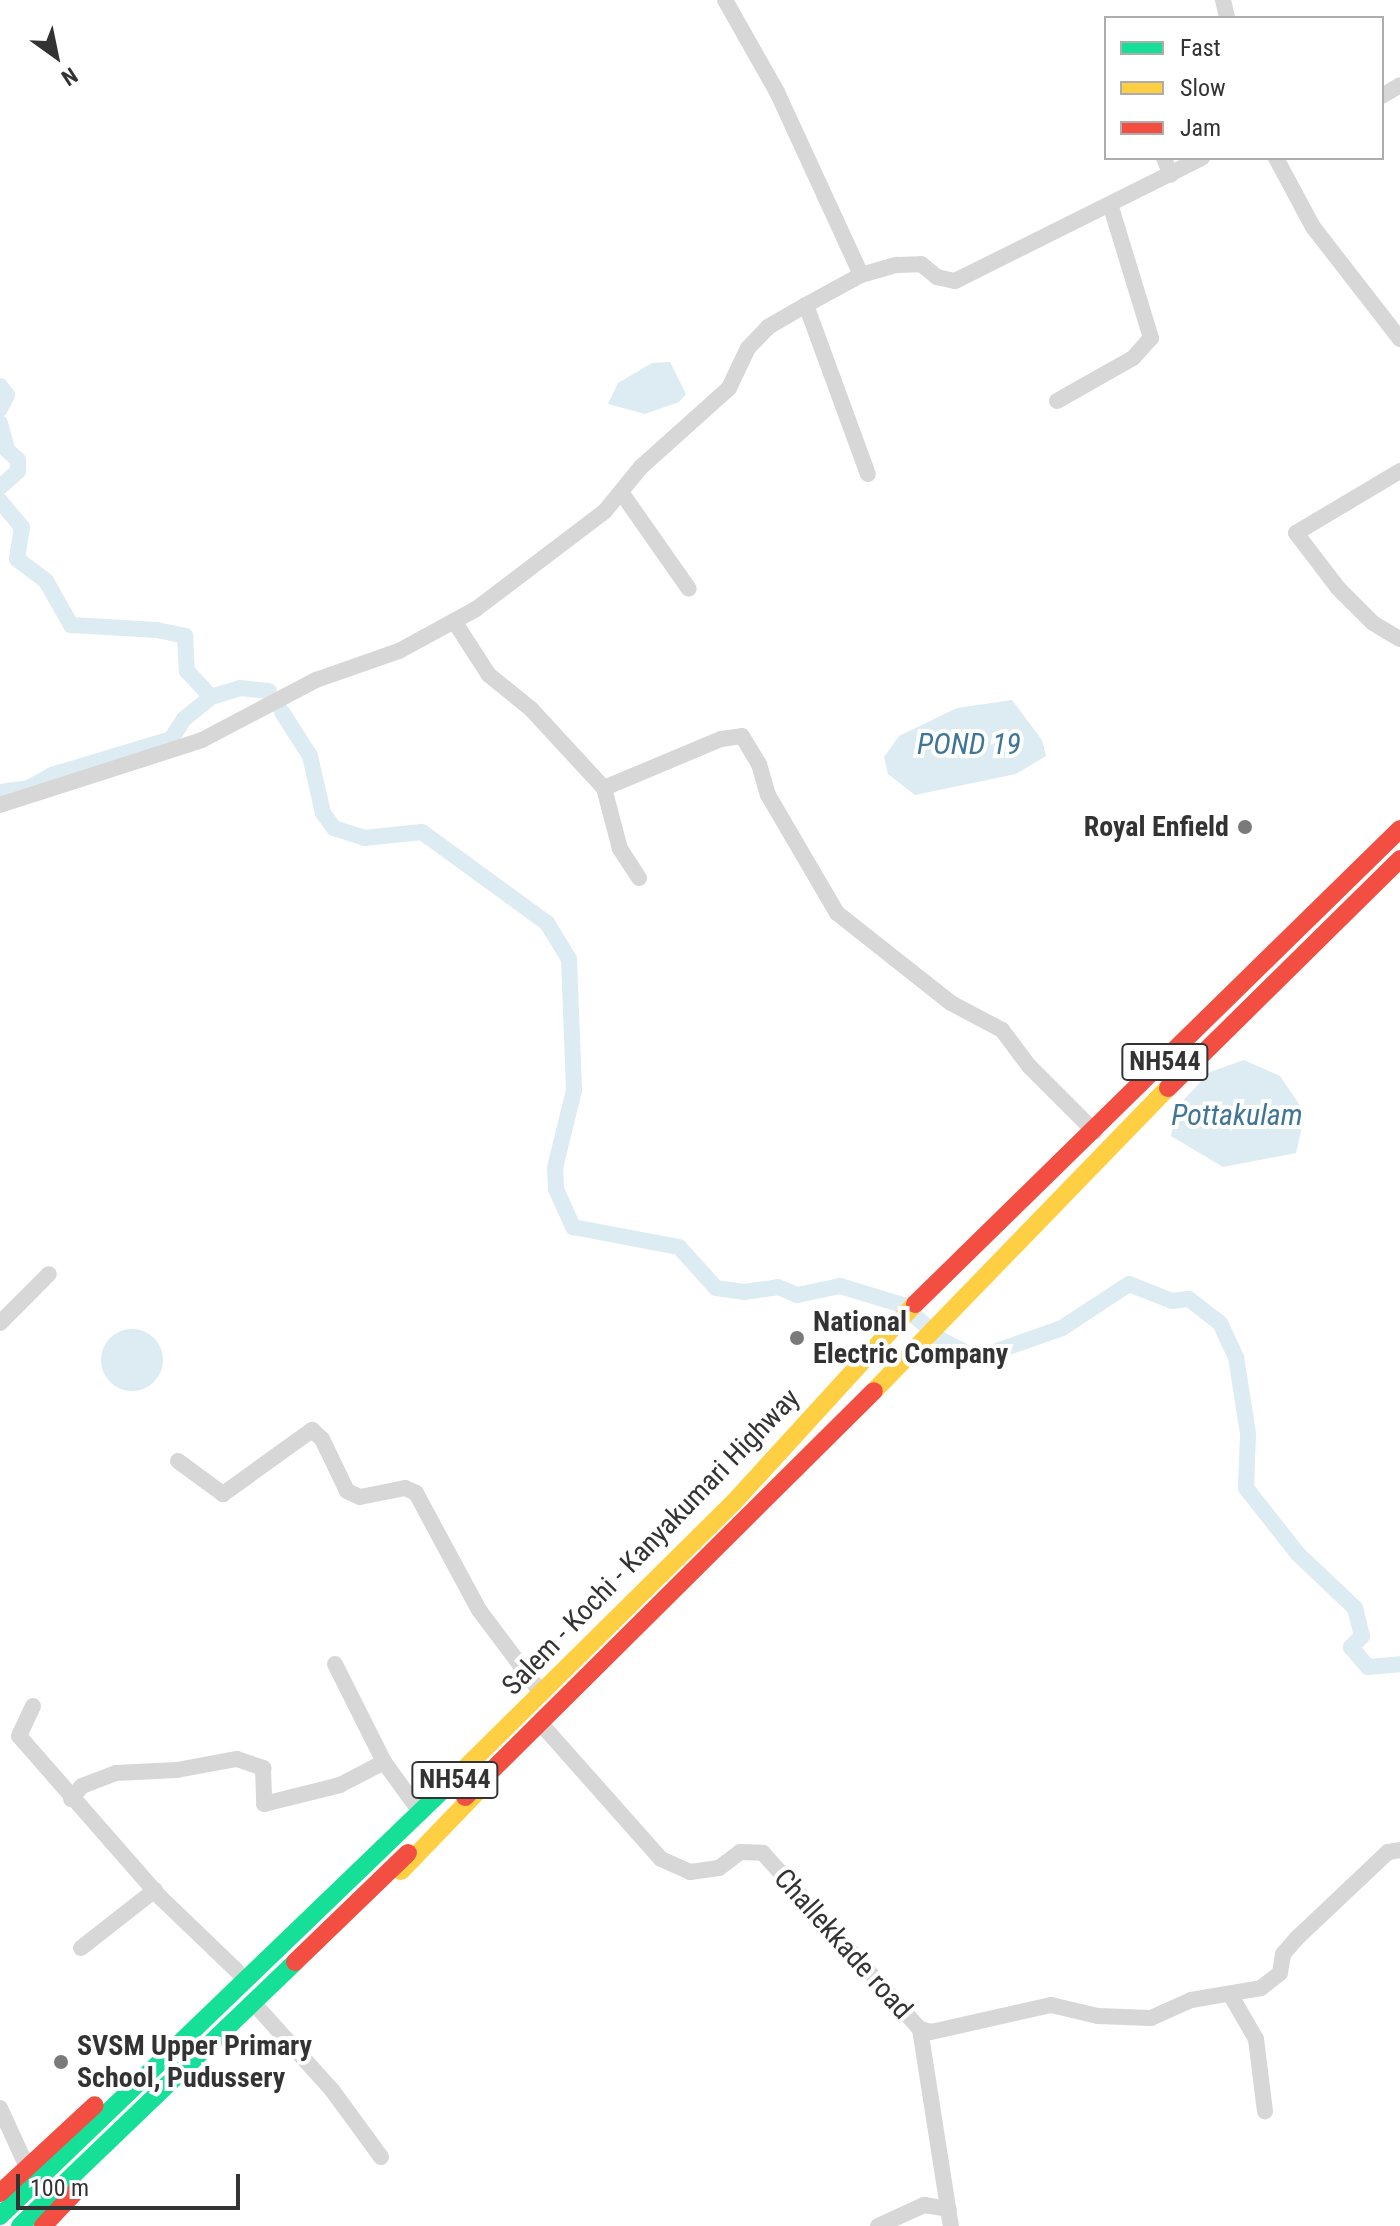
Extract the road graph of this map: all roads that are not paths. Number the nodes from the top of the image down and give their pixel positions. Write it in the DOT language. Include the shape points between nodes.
graph roads {
  1 [pos="725,0"];
  2 [pos="1165,160"];
  3 [pos="1198,160"];
  4 [pos="1277,160"];
  5 [pos="1171,175"];
  6 [pos="1111,207"];
  7 [pos="861,275"];
  8 [pos="806,305"];
  9 [pos="1400,339"];
  10 [pos="1057,401"];
  11 [pos="1400,471"];
  12 [pos="868,474"];
  13 [pos="1392,484"];
  14 [pos="621,492"];
  15 [pos="689,589"];
  16 [pos="454,621"];
  17 [pos="1400,639"];
  18 [pos="604,788"];
  19 [pos="0,805"];
  20 [pos="1400,829"];
  21 [pos="1400,859"];
  22 [pos="639,878"];
  23 [pos="1095,1132"];
  24 [pos="49,1274"];
  25 [pos="0,1323"];
  26 [pos="178,1461"];
  27 [pos="335,1664"];
  28 [pos="542,1694"];
  29 [pos="33,1706"];
  30 [pos="542,1725"];
  31 [pos="527,1740"];
  32 [pos="384,1762"];
  33 [pos="71,1799"];
  34 [pos="421,1813"];
  35 [pos="1400,1850"];
  36 [pos="155,1890"];
  37 [pos="296,1934"];
  38 [pos="81,1948"];
  39 [pos="237,1971"];
  40 [pos="1230,1994"];
  41 [pos="259,2009"];
  42 [pos="920,2029"];
  43 [pos="0,2108"];
  44 [pos="1265,2111"];
  45 [pos="381,2157"];
  46 [pos="27,2167"];
  47 [pos="0,2193"];
  48 [pos="0,2216"];
  49 [pos="950,2218"];
  50 [pos="20,2226"];
  51 [pos="43,2226"];
  52 [pos="878,2226"];
  1 -- 7 [label="street" via="777,92"];
  2 -- 5 [label="street"];
  3 -- 5 [label="street"];
  4 -- 9 [label="street" via="1313,227"];
  5 -- 6 [label="street"];
  6 -- 7 [label="street" via="955,281 937,277 921,264"];
  6 -- 10 [label="street" via="1151,338 1133,358"];
  7 -- 8 [label="street"];
  8 -- 12 [label="street"];
  8 -- 14 [label="street" via="768,327 748,348 729,388 641,467"];
  11 -- 13 [label="street"];
  13 -- 17 [label="street" via="1296,533 1338,588 1373,623"];
  14 -- 15 [label="street"];
  14 -- 16 [label="street" via="605,511"];
  16 -- 18 [label="street" via="489,675 531,709"];
  16 -- 19 [label="street" via="399,651 316,680 202,740"];
  18 -- 22 [label="street" via="620,849"];
  18 -- 23 [label="street" via="721,739 742,736 759,764 768,795 837,913 951,1003 995,1024"];
  20 -- 23 [label="main road, Salem - Kochi - Kanyakumari Highway / NH544"];
  21 -- 30 [label="main road, Salem - Kochi - Kanyakumari Highway / NH544"];
  23 -- 28 [label="main road, Salem - Kochi - Kanyakumari Highway / NH544" via="892,1327 743,1492"];
  24 -- 25 [label="street"];
  26 -- 28 [label="street" via="223,1494 312,1430 322,1439 347,1491 360,1497 405,1488 416,1493 479,1610"];
  27 -- 32 [label="street"];
  28 -- 34 [label="main road, Salem - Kochi - Kanyakumari Highway / NH544"];
  29 -- 33 [label="street" via="19,1736"];
  30 -- 31 [label="main road, Salem - Kochi - Kanyakumari Highway / NH544"];
  30 -- 42 [label="street, Challekkade road" via="661,1859 690,1872 719,1868 740,1852 763,1853"];
  31 -- 41 [label="main road"];
  31 -- 50 [label="main road, Salem - Kochi - Kanyakumari Highway / NH544"];
  32 -- 33 [label="street" via="340,1785 264,1804 263,1768 237,1759 177,1770 116,1773 82,1786"];
  32 -- 34 [label="street"];
  33 -- 36 [label="street"];
  34 -- 37 [label="main road, Salem - Kochi - Kanyakumari Highway / NH544"];
  35 -- 40 [label="street" via="1388,1852 1297,1938 1271,1981"];
  36 -- 38 [label="street"];
  36 -- 39 [label="street"];
  37 -- 39 [label="main road"];
  37 -- 48 [label="main road, Salem - Kochi - Kanyakumari Highway / NH544"];
  39 -- 46 [label="main road"];
  40 -- 42 [label="street" via="1191,2000 1151,2018 1098,2016 1051,2005 931,2032"];
  40 -- 44 [label="street" via="1256,2039"];
  41 -- 45 [label="street" via="332,2090"];
  41 -- 51 [label="main road"];
  42 -- 49 [label="street, Challekkade road"];
  43 -- 46 [label="street"];
  46 -- 47 [label="main road"];
  49 -- 52 [label="street" via="924,2205"];
}
